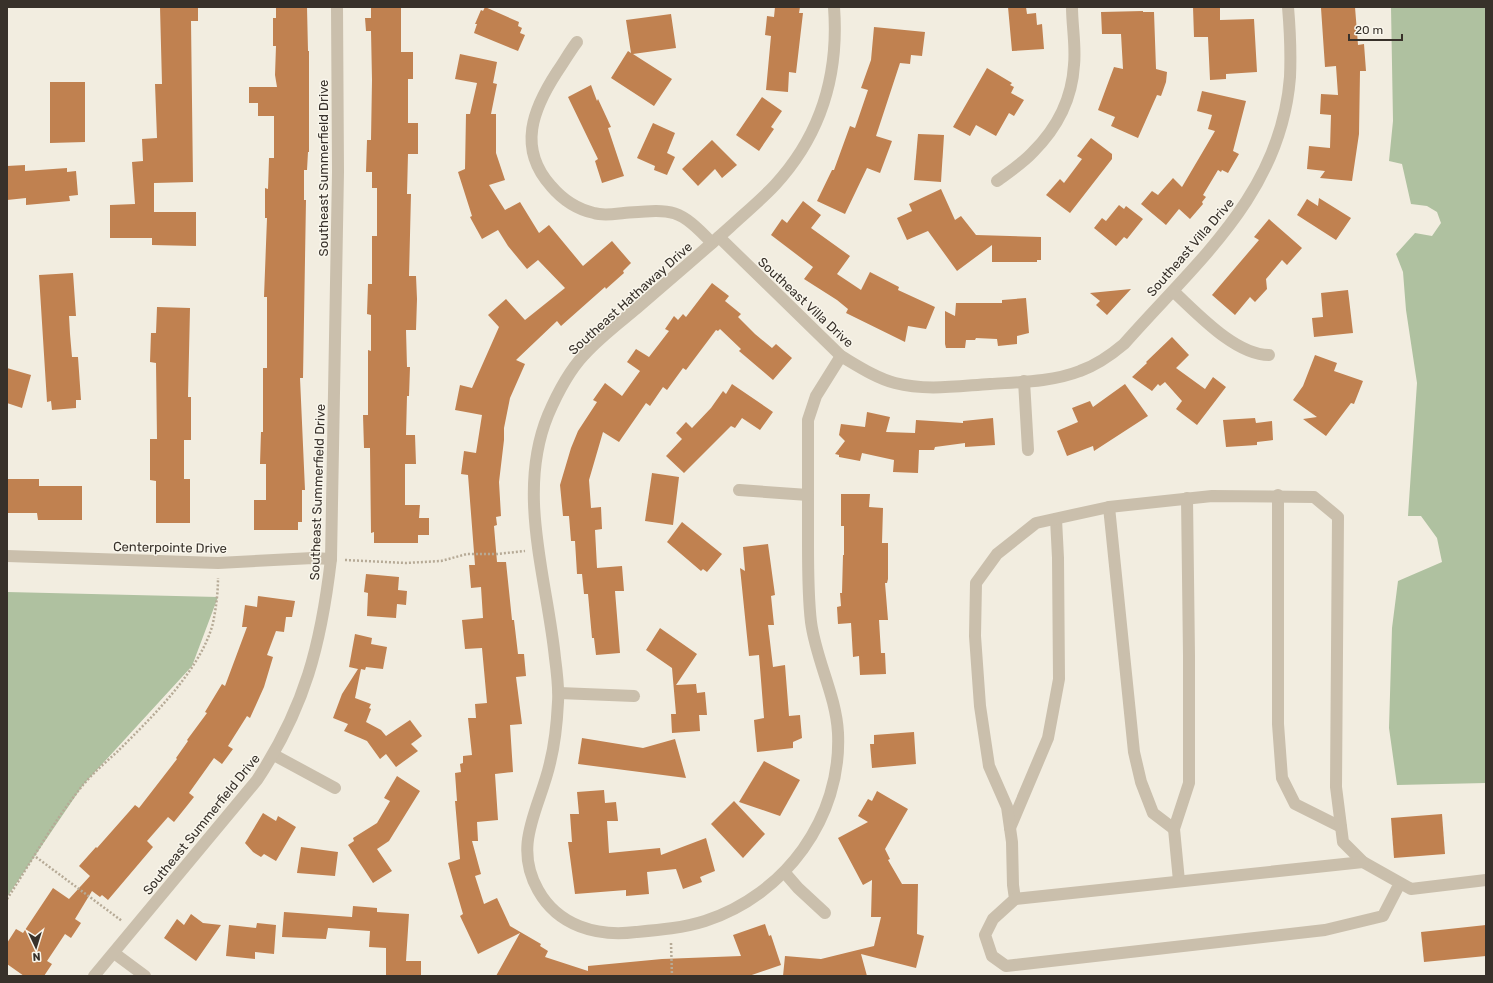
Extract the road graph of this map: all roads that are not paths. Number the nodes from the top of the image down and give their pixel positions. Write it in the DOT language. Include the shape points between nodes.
graph roads {
  1 [pos="337,7"];
  2 [pos="834,7"];
  3 [pos="1072,7"];
  4 [pos="1288,7"];
  5 [pos="578,42"];
  6 [pos="997,181"];
  7 [pos="715,240"];
  8 [pos="1172,292"];
  9 [pos="1269,355"];
  10 [pos="841,356"];
  11 [pos="1024,381"];
  12 [pos="1028,450"];
  13 [pos="739,490"];
  14 [pos="808,495"];
  15 [pos="1278,495"];
  16 [pos="1187,498"];
  17 [pos="1109,507"];
  18 [pos="1056,519"];
  19 [pos="7,556"];
  20 [pos="331,560"];
  21 [pos="559,693"];
  22 [pos="634,696"];
  23 [pos="274,755"];
  24 [pos="335,788"];
  25 [pos="1341,827"];
  26 [pos="1010,828"];
  27 [pos="1174,829"];
  28 [pos="1363,862"];
  29 [pos="785,873"];
  30 [pos="1486,880"];
  31 [pos="1179,881"];
  32 [pos="1400,883"];
  33 [pos="1016,899"];
  34 [pos="825,914"];
  35 [pos="114,953"];
  36 [pos="94,976"];
  37 [pos="145,976"];
  1 -- 20 [label="street, Southeast Summerfield Drive" via="338,172"];
  2 -- 7 [label="street, Southeast Hathaway Drive" via="836,35 830,85 821,112 806,142 773,188"];
  3 -- 6 [label="street" via="1074,65 1070,92 1063,110 1049,134 1032,154"];
  4 -- 8 [label="street, Southeast Villa Drive" via="1290,77 1278,136 1269,161 1243,208"];
  5 -- 7 [label="street, Southeast Villa Drive" via="542,94 536,108 532,147 545,180 576,207 594,214 671,211 686,218"];
  7 -- 10 [label="street, Southeast Villa Drive"];
  7 -- 21 [label="street, Southeast Hathaway Drive" via="585,353 559,391 546,419 537,451 533,505 553,634"];
  8 -- 9 [label="street" via="1216,330 1246,351"];
  8 -- 11 [label="street, Southeast Villa Drive" via="1124,344 1096,364 1063,376"];
  10 -- 11 [label="street, Southeast Villa Drive" via="862,369 894,383 913,386"];
  10 -- 14 [label="street, Southeast Hathaway Drive" via="816,396 808,420"];
  11 -- 12 [label="street"];
  13 -- 14 [label="street"];
  14 -- 29 [label="street, Southeast Hathaway Drive" via="811,621 836,717 838,756 826,809 811,838"];
  15 -- 16 [label="street"];
  15 -- 25 [label="street" via="1278,724 1282,778 1294,804"];
  15 -- 25 [label="street" via="1314,497 1338,518 1336,788"];
  16 -- 17 [label="street"];
  16 -- 27 [label="street" via="1189,783"];
  17 -- 18 [label="street"];
  17 -- 27 [label="street" via="1134,752 1141,782 1153,813"];
  18 -- 26 [label="street" via="1059,679 1048,738"];
  18 -- 26 [label="street" via="1036,523 997,554 976,583 975,636 980,706 989,766 1007,807"];
  19 -- 20 [label="street, Centerpointe Drive" via="218,563 314,558"];
  20 -- 23 [label="street, Southeast Summerfield Drive" via="326,606 305,690"];
  21 -- 22 [label="street"];
  21 -- 29 [label="street, Southeast Hathaway Drive" via="557,728 550,762 531,819 527,841 528,864 532,879 549,906 565,920 599,933 627,934 710,920 738,907"];
  23 -- 24 [label="street"];
  23 -- 35 [label="street, Southeast Summerfield Drive" via="198,854"];
  25 -- 28 [label="street" via="1343,842"];
  26 -- 33 [label="street"];
  27 -- 31 [label="street"];
  28 -- 31 [label="street"];
  28 -- 32 [label="street"];
  29 -- 34 [label="street"];
  30 -- 32 [label="street" via="1411,889"];
  31 -- 33 [label="street"];
  32 -- 33 [label="street" via="1383,916 1325,930 1006,966 992,956 984,935 993,919"];
  35 -- 36 [label="street, Southeast Summerfield Drive"];
  35 -- 37 [label="street"];
}
